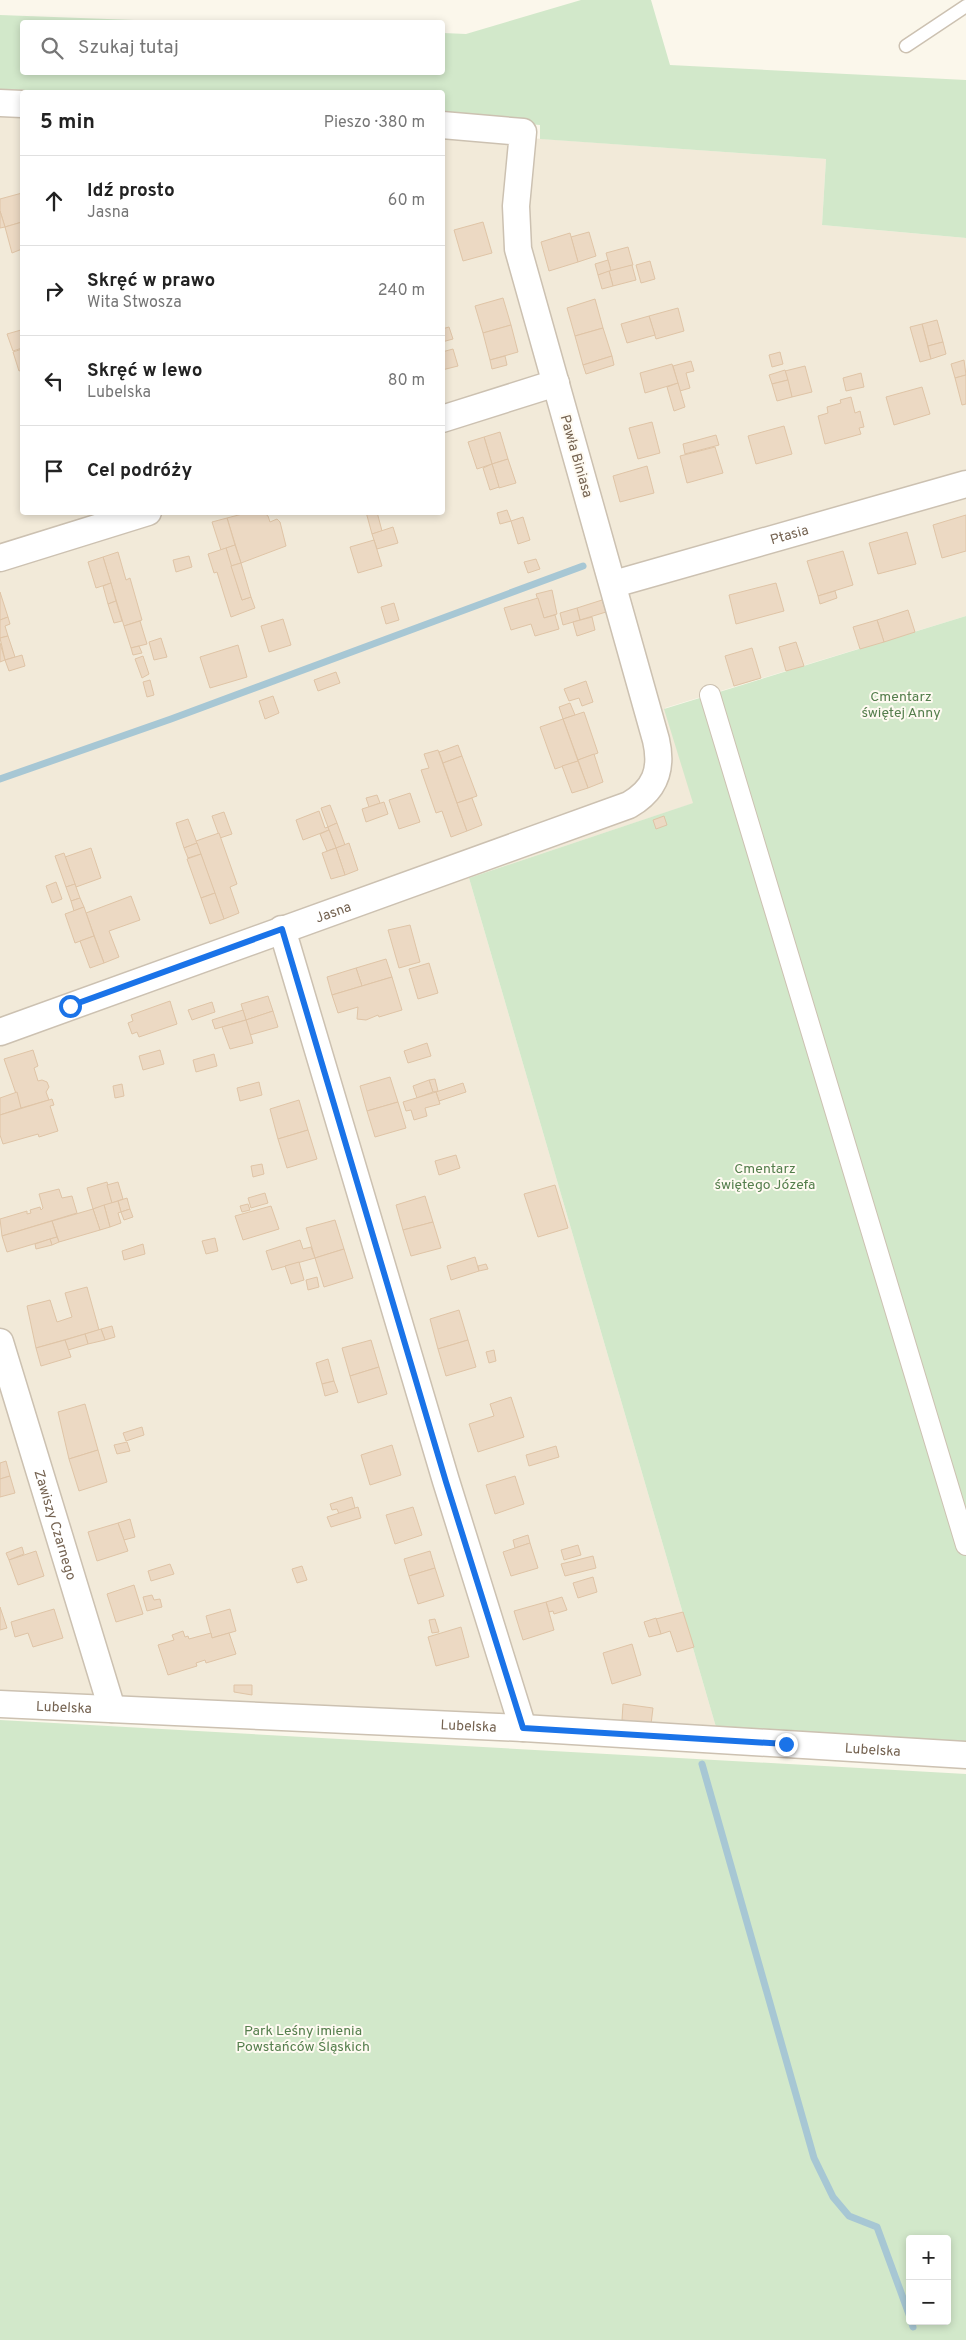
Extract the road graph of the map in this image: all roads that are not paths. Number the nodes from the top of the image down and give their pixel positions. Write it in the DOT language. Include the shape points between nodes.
graph roads {
  1 [pos="966,6"];
  2 [pos="906,46"];
  3 [pos="0,103"];
  4 [pos="20,104"];
  5 [pos="445,125"];
  6 [pos="556,384"];
  7 [pos="445,418"];
  8 [pos="966,484"];
  9 [pos="138,515"];
  10 [pos="0,558"];
  11 [pos="614,584"];
  12 [pos="710,695"];
  13 [pos="656,778"];
  14 [pos="282,929"];
  15 [pos="0,1032"];
  16 [pos="0,1342"];
  17 [pos="966,1545"];
  18 [pos="0,1704"];
  19 [pos="112,1709"];
  20 [pos="523,1728"];
  21 [pos="966,1755"];
  1 -- 2 [label="lane"];
  3 -- 4 [label="street"];
  5 -- 6 [label="street, Pawła Biniasa" via="522,132 516,206 518,249"];
  6 -- 7 [label="street"];
  6 -- 11 [label="street, Pawła Biniasa"];
  8 -- 11 [label="street, Ptasia"];
  9 -- 10 [label="street"];
  11 -- 13 [label="street, Pawła Biniasa" via="659,751"];
  12 -- 17 [label="street"];
  13 -- 14 [label="street, Jasna" via="650,790 628,805"];
  14 -- 15 [label="street, Jasna"];
  14 -- 20 [label="street" via="440,1463"];
  16 -- 19 [label="street, Zawiszy Czarnego"];
  18 -- 19 [label="street, Lubelska"];
  19 -- 20 [label="street, Lubelska"];
  20 -- 21 [label="street, Lubelska"];
}
